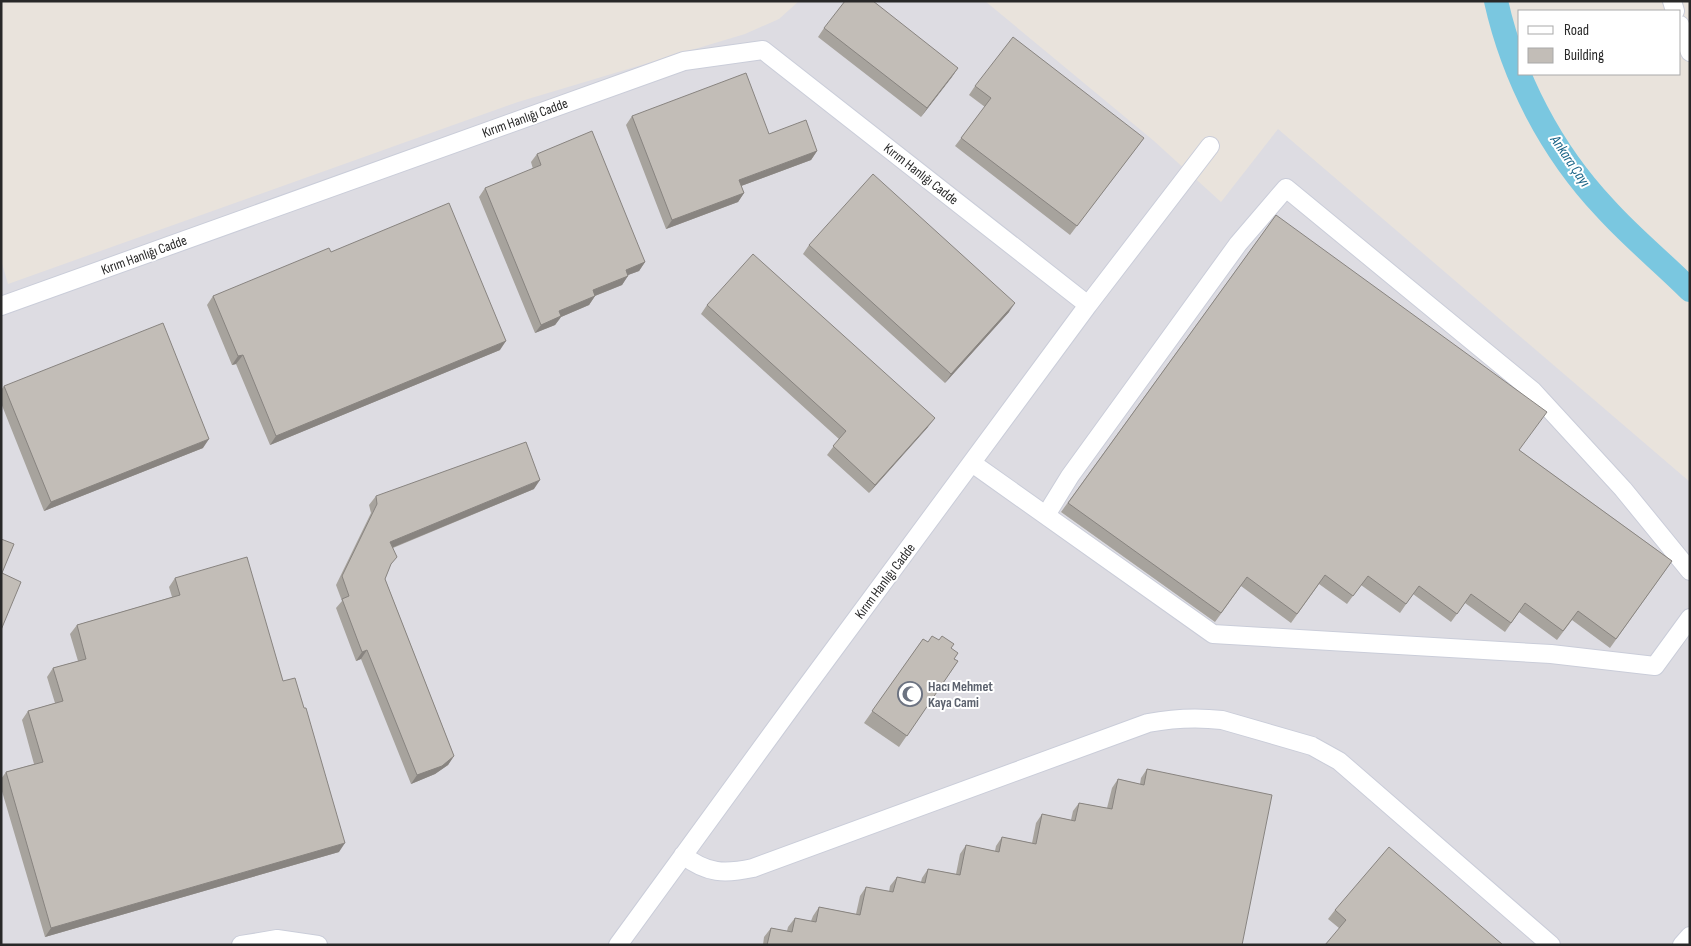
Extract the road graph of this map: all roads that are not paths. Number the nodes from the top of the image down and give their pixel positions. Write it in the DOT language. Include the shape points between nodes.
graph roads {
  1 [pos="1681,28"];
  2 [pos="1690,52"];
  3 [pos="1210,146"];
  4 [pos="1088,305"];
  5 [pos="1,306"];
  6 [pos="972,463"];
  7 [pos="1046,515"];
  8 [pos="1690,571"];
  9 [pos="1690,618"];
  10 [pos="683,855"];
  11 [pos="1690,936"];
  12 [pos="242,945"];
  13 [pos="318,945"];
  14 [pos="618,945"];
  15 [pos="1551,945"];
  16 [pos="1682,945"];
  1 -- 2 [label="street"];
  3 -- 4 [label="street"];
  4 -- 5 [label="street, Kırım Hanlığı Cadde" via="763,50 684,61"];
  4 -- 6 [label="street, Kırım Hanlığı Cadde"];
  6 -- 7 [label="street"];
  6 -- 10 [label="street, Kırım Hanlığı Cadde"];
  7 -- 8 [label="street" via="1070,476 1238,244 1286,188 1533,391 1623,489"];
  7 -- 9 [label="street" via="1213,634 1551,654 1655,666"];
  10 -- 14 [label="street, Kırım Hanlığı Cadde"];
  10 -- 15 [label="street" via="698,865 723,873 753,868 1148,723 1209,718 1312,746 1339,762"];
  11 -- 16 [label="street"];
  12 -- 13 [label="street" via="277,939"];
}
